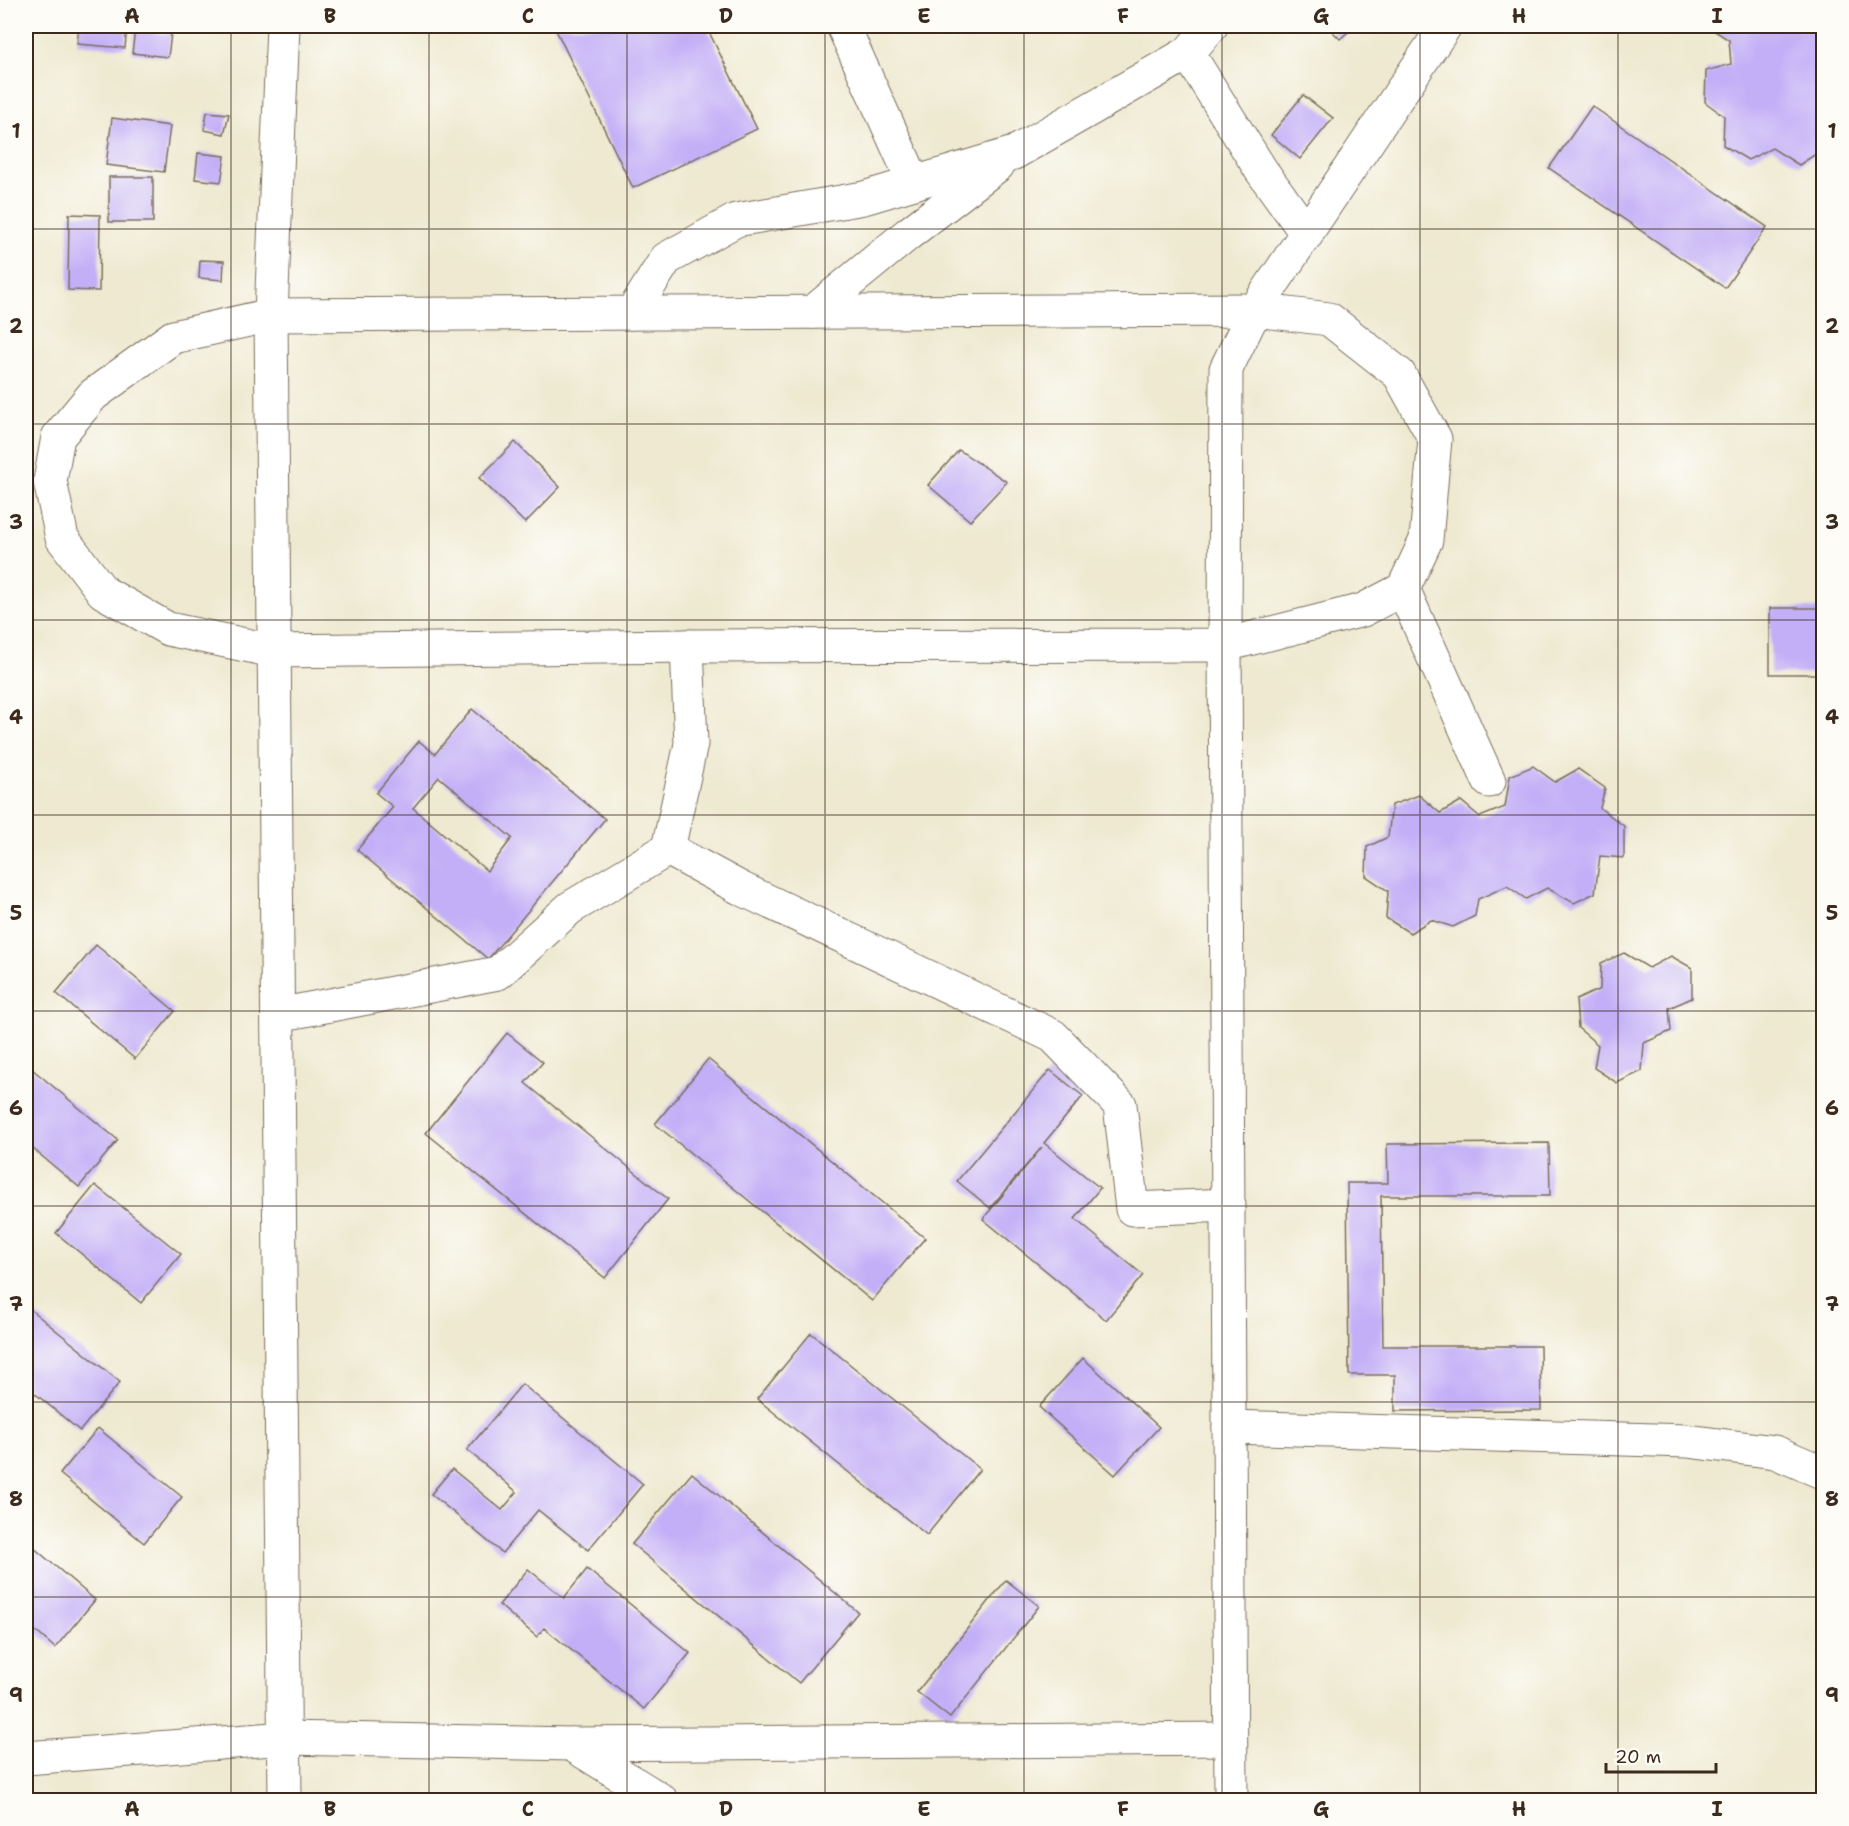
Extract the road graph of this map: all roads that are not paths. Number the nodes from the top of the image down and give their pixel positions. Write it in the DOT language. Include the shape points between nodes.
graph roads {
  1 [pos="283,26"];
  2 [pos="843,26"];
  3 [pos="1211,26"];
  4 [pos="1445,26"];
  5 [pos="1188,53"];
  6 [pos="1014,153"];
  7 [pos="914,183"];
  8 [pos="1306,234"];
  9 [pos="1255,310"];
  10 [pos="813,312"];
  11 [pos="632,313"];
  12 [pos="271,315"];
  13 [pos="38,481"];
  14 [pos="1403,589"];
  15 [pos="1225,645"];
  16 [pos="687,646"];
  17 [pos="274,651"];
  18 [pos="1489,781"];
  19 [pos="668,849"];
  20 [pos="278,1015"];
  21 [pos="1229,1205"];
  22 [pos="1229,1426"];
  23 [pos="1824,1473"];
  24 [pos="285,1738"];
  25 [pos="1230,1739"];
  26 [pos="571,1744"];
  27 [pos="26,1758"];
  28 [pos="285,1800"];
  29 [pos="661,1800"];
  30 [pos="1231,1800"];
  1 -- 12 [label="street"];
  2 -- 7 [label="street"];
  3 -- 5 [label="street"];
  4 -- 8 [label="street"];
  5 -- 6 [label="street"];
  5 -- 8 [label="street"];
  6 -- 7 [label="street"];
  6 -- 10 [label="street"];
  7 -- 11 [label="street" via="864,198 736,220 666,259"];
  8 -- 9 [label="street"];
  9 -- 10 [label="street"];
  9 -- 14 [label="street" via="1329,319 1399,374 1435,439 1426,540"];
  9 -- 15 [label="street" via="1226,369"];
  10 -- 11 [label="street"];
  11 -- 12 [label="street"];
  12 -- 13 [label="street" via="173,337 93,395 58,437"];
  12 -- 17 [label="street"];
  13 -- 17 [label="street" via="62,538 103,592 168,629"];
  14 -- 15 [label="street" via="1363,610"];
  14 -- 18 [label="street"];
  15 -- 16 [label="street"];
  15 -- 21 [label="street"];
  16 -- 17 [label="street"];
  16 -- 19 [label="street" via="691,744"];
  17 -- 20 [label="street"];
  19 -- 20 [label="street" via="570,908 498,973"];
  19 -- 21 [label="street" via="740,888 1053,1036 1120,1105 1132,1209"];
  20 -- 24 [label="street"];
  21 -- 22 [label="street"];
  22 -- 23 [label="street" via="1687,1441 1775,1452"];
  22 -- 25 [label="street"];
  24 -- 26 [label="street"];
  24 -- 27 [label="street"];
  24 -- 28 [label="street"];
  25 -- 26 [label="street"];
  25 -- 30 [label="street"];
  26 -- 29 [label="street"];
}
